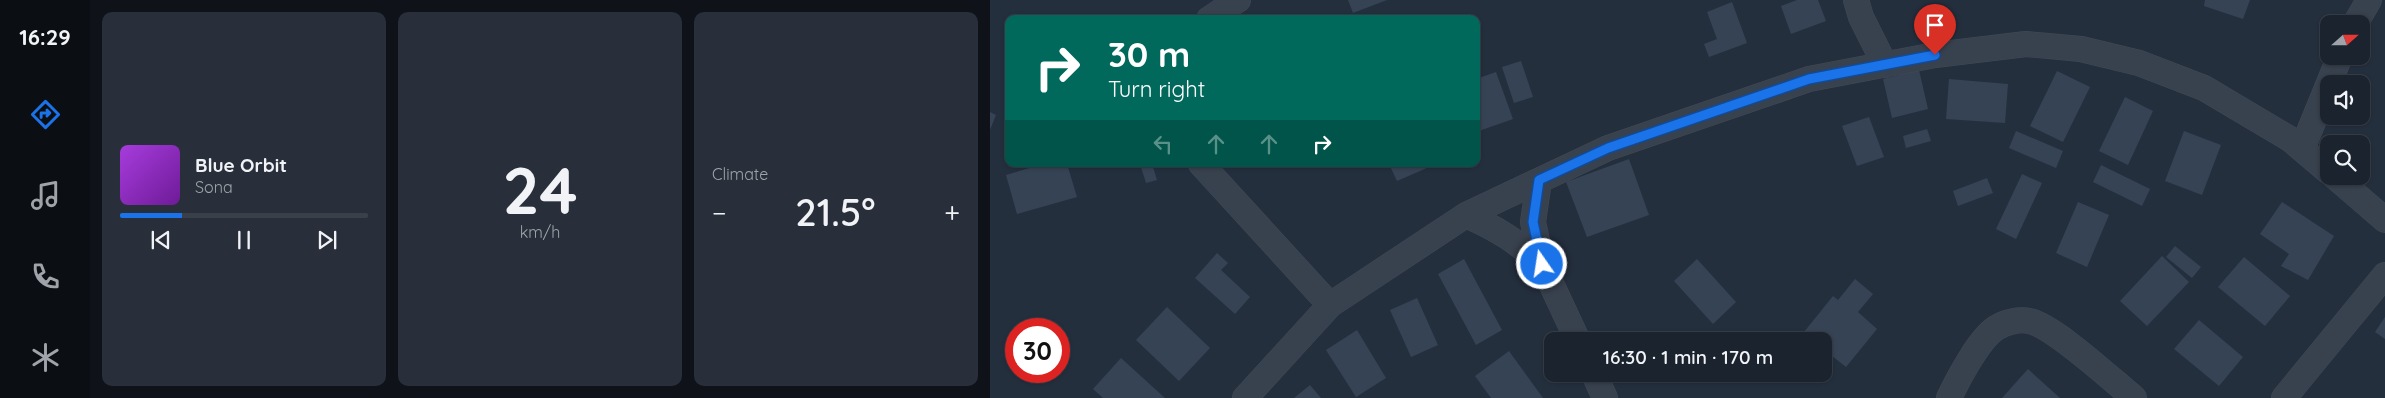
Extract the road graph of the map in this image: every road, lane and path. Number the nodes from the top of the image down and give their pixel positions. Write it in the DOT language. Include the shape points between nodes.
graph roads {
  1 [pos="1238,0"];
  2 [pos="1856,0"];
  3 [pos="2369,0"];
  4 [pos="1215,15"];
  5 [pos="2360,15"];
  6 [pos="1885,65"];
  7 [pos="2336,65"];
  8 [pos="2302,149"];
  9 [pos="2320,164"];
  10 [pos="1203,167"];
  11 [pos="1539,180"];
  12 [pos="2344,185"];
  13 [pos="1466,215"];
  14 [pos="2385,220"];
  15 [pos="1542,264"];
  16 [pos="2385,275"];
  17 [pos="1330,305"];
  18 [pos="1574,332"];
  19 [pos="1598,382"];
  20 [pos="1245,398"];
  21 [pos="1605,398"];
  22 [pos="1949,398"];
  23 [pos="2134,398"];
  24 [pos="2284,398"];
  1 -- 4 [label="street"];
  2 -- 6 [label="street"];
  3 -- 5 [label="street"];
  6 -- 8 [label="street" via="1935,55 2026,44 2081,49 2139,63 2204,88"];
  6 -- 11 [label="street" via="1809,79 1608,148"];
  7 -- 8 [label="street"];
  8 -- 9 [label="street"];
  10 -- 17 [label="street"];
  11 -- 13 [label="street"];
  11 -- 15 [label="street" via="1533,222"];
  12 -- 14 [label="street"];
  13 -- 15 [label="street" via="1504,233"];
  13 -- 17 [label="street"];
  15 -- 18 [label="street"];
  16 -- 24 [label="street"];
  17 -- 20 [label="street"];
  19 -- 21 [label="street"];
  22 -- 23 [label="street" via="1977,350 1995,328 2010,321 2030,321 2055,334"];
}
